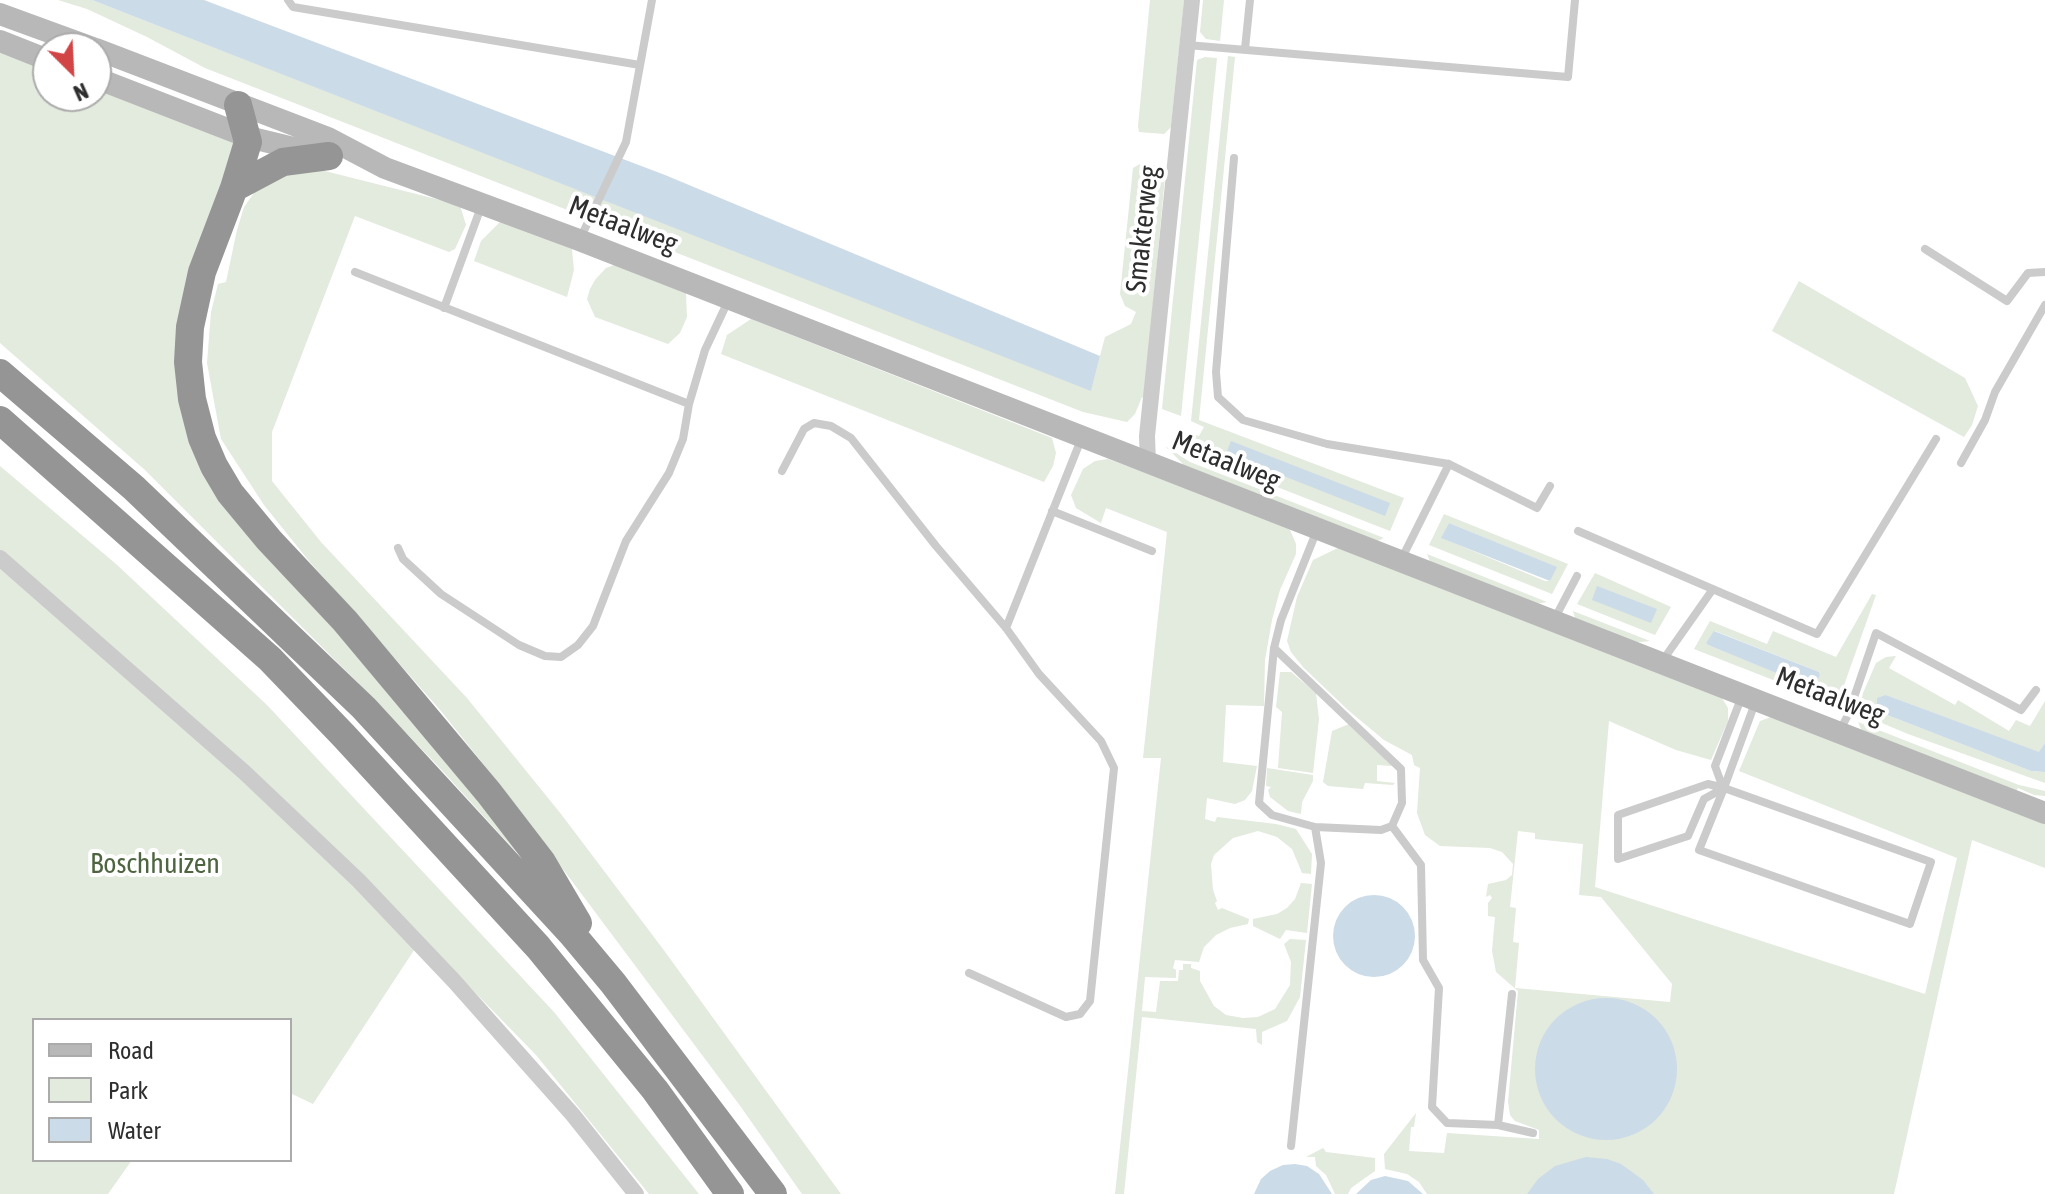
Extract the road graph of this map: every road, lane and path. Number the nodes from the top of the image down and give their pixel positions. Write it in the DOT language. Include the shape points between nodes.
graph roads {
  1 [pos="288,0"];
  2 [pos="652,0"];
  3 [pos="1192,0"];
  4 [pos="1250,0"];
  5 [pos="1575,0"];
  6 [pos="0,14"];
  7 [pos="50,32"];
  8 [pos="0,41"];
  9 [pos="1187,45"];
  10 [pos="1245,49"];
  11 [pos="32,54"];
  12 [pos="112,55"];
  13 [pos="640,65"];
  14 [pos="112,84"];
  15 [pos="238,105"];
  16 [pos="248,137"];
  17 [pos="329,156"];
  18 [pos="1234,158"];
  19 [pos="385,168"];
  20 [pos="234,188"];
  21 [pos="482,204"];
  22 [pos="579,240"];
  23 [pos="1925,249"];
  24 [pos="355,272"];
  25 [pos="2045,272"];
  26 [pos="729,299"];
  27 [pos="2045,305"];
  28 [pos="444,308"];
  29 [pos="0,373"];
  30 [pos="689,404"];
  31 [pos="0,420"];
  32 [pos="1082,437"];
  33 [pos="1936,439"];
  34 [pos="1148,463"];
  35 [pos="1961,463"];
  36 [pos="1449,464"];
  37 [pos="782,471"];
  38 [pos="1550,486"];
  39 [pos="1052,511"];
  40 [pos="1317,530"];
  41 [pos="1578,531"];
  42 [pos="398,548"];
  43 [pos="1152,551"];
  44 [pos="0,558"];
  45 [pos="1400,562"];
  46 [pos="1577,576"];
  47 [pos="1713,589"];
  48 [pos="1553,621"];
  49 [pos="1006,628"];
  50 [pos="1274,648"];
  51 [pos="1661,663"];
  52 [pos="2036,690"];
  53 [pos="1749,697"];
  54 [pos="1839,732"];
  55 [pos="1724,788"];
  56 [pos="2045,813"];
  57 [pos="1392,826"];
  58 [pos="1315,827"];
  59 [pos="969,973"];
  60 [pos="613,983"];
  61 [pos="1512,994"];
  62 [pos="1498,1125"];
  63 [pos="1533,1133"];
  64 [pos="1291,1146"];
  65 [pos="636,1194"];
  66 [pos="730,1194"];
  67 [pos="773,1194"];
  1 -- 13 [label="lane" via="293,7"];
  2 -- 13 [label="lane"];
  3 -- 9 [label="street, Smakterweg"];
  4 -- 10 [label="lane"];
  5 -- 10 [label="lane" via="1568,77"];
  6 -- 7 [label="street, Metaalweg"];
  8 -- 11 [label="street"];
  9 -- 10 [label="lane"];
  9 -- 34 [label="street, Smakterweg"];
  12 -- 15 [label="street, Metaalweg"];
  13 -- 22 [label="lane" via="626,142"];
  14 -- 16 [label="street, Metaalweg"];
  15 -- 16 [label="highway"];
  15 -- 19 [label="street, Metaalweg" via="328,138"];
  16 -- 17 [label="street, Metaalweg"];
  16 -- 20 [label="highway"];
  17 -- 19 [label="street, Metaalweg"];
  17 -- 20 [label="highway" via="283,162"];
  18 -- 36 [label="lane" via="1218,397 1243,420 1327,444"];
  19 -- 21 [label="street, Metaalweg"];
  20 -- 60 [label="highway" via="202,272 190,327 192,399 214,466 249,517 345,621 525,839"];
  21 -- 22 [label="street, Metaalweg"];
  21 -- 28 [label="lane"];
  22 -- 26 [label="street, Metaalweg"];
  23 -- 25 [label="lane" via="2007,301 2028,273"];
  24 -- 28 [label="lane"];
  26 -- 30 [label="lane" via="705,350"];
  26 -- 32 [label="street, Metaalweg"];
  27 -- 35 [label="lane"];
  28 -- 30 [label="lane"];
  29 -- 60 [label="highway" via="134,488 364,708"];
  30 -- 42 [label="lane" via="669,473 626,541 593,626 561,657 519,645 441,594"];
  31 -- 66 [label="highway" via="270,659 344,736 538,947 655,1090"];
  32 -- 34 [label="street, Metaalweg"];
  32 -- 39 [label="lane"];
  33 -- 47 [label="lane" via="1817,634"];
  34 -- 40 [label="street, Metaalweg"];
  36 -- 38 [label="lane" via="1537,508"];
  36 -- 45 [label="lane"];
  37 -- 49 [label="lane" via="804,429 814,423 851,438"];
  39 -- 43 [label="lane"];
  39 -- 49 [label="lane"];
  40 -- 45 [label="street, Metaalweg"];
  40 -- 50 [label="lane"];
  41 -- 47 [label="lane"];
  44 -- 65 [label="street" via="244,772 359,881 544,1081"];
  45 -- 48 [label="street, Metaalweg"];
  46 -- 48 [label="lane"];
  47 -- 51 [label="lane"];
  48 -- 51 [label="street, Metaalweg"];
  49 -- 59 [label="lane" via="1039,674 1101,741 1114,768 1090,1001 1080,1014 1066,1017"];
  50 -- 57 [label="lane" via="1401,769 1402,803"];
  50 -- 58 [label="lane" via="1259,803 1272,815"];
  51 -- 53 [label="street, Metaalweg"];
  52 -- 54 [label="lane" via="2021,710 1876,633"];
  53 -- 54 [label="street, Metaalweg"];
  53 -- 55 [label="lane"];
  53 -- 55 [label="lane" via="1715,766"];
  54 -- 56 [label="street, Metaalweg"];
  55 -- 55 [label="lane" via="1704,799 1688,836 1618,859 1618,815 1708,784"];
  55 -- 55 [label="lane" via="1699,850 1910,924 1931,862"];
  57 -- 58 [label="lane"];
  57 -- 62 [label="lane" via="1421,865 1423,960 1439,988 1432,1107 1447,1123"];
  58 -- 64 [label="lane" via="1321,863"];
  60 -- 67 [label="highway"];
  61 -- 62 [label="lane"];
  62 -- 63 [label="lane"];
}
